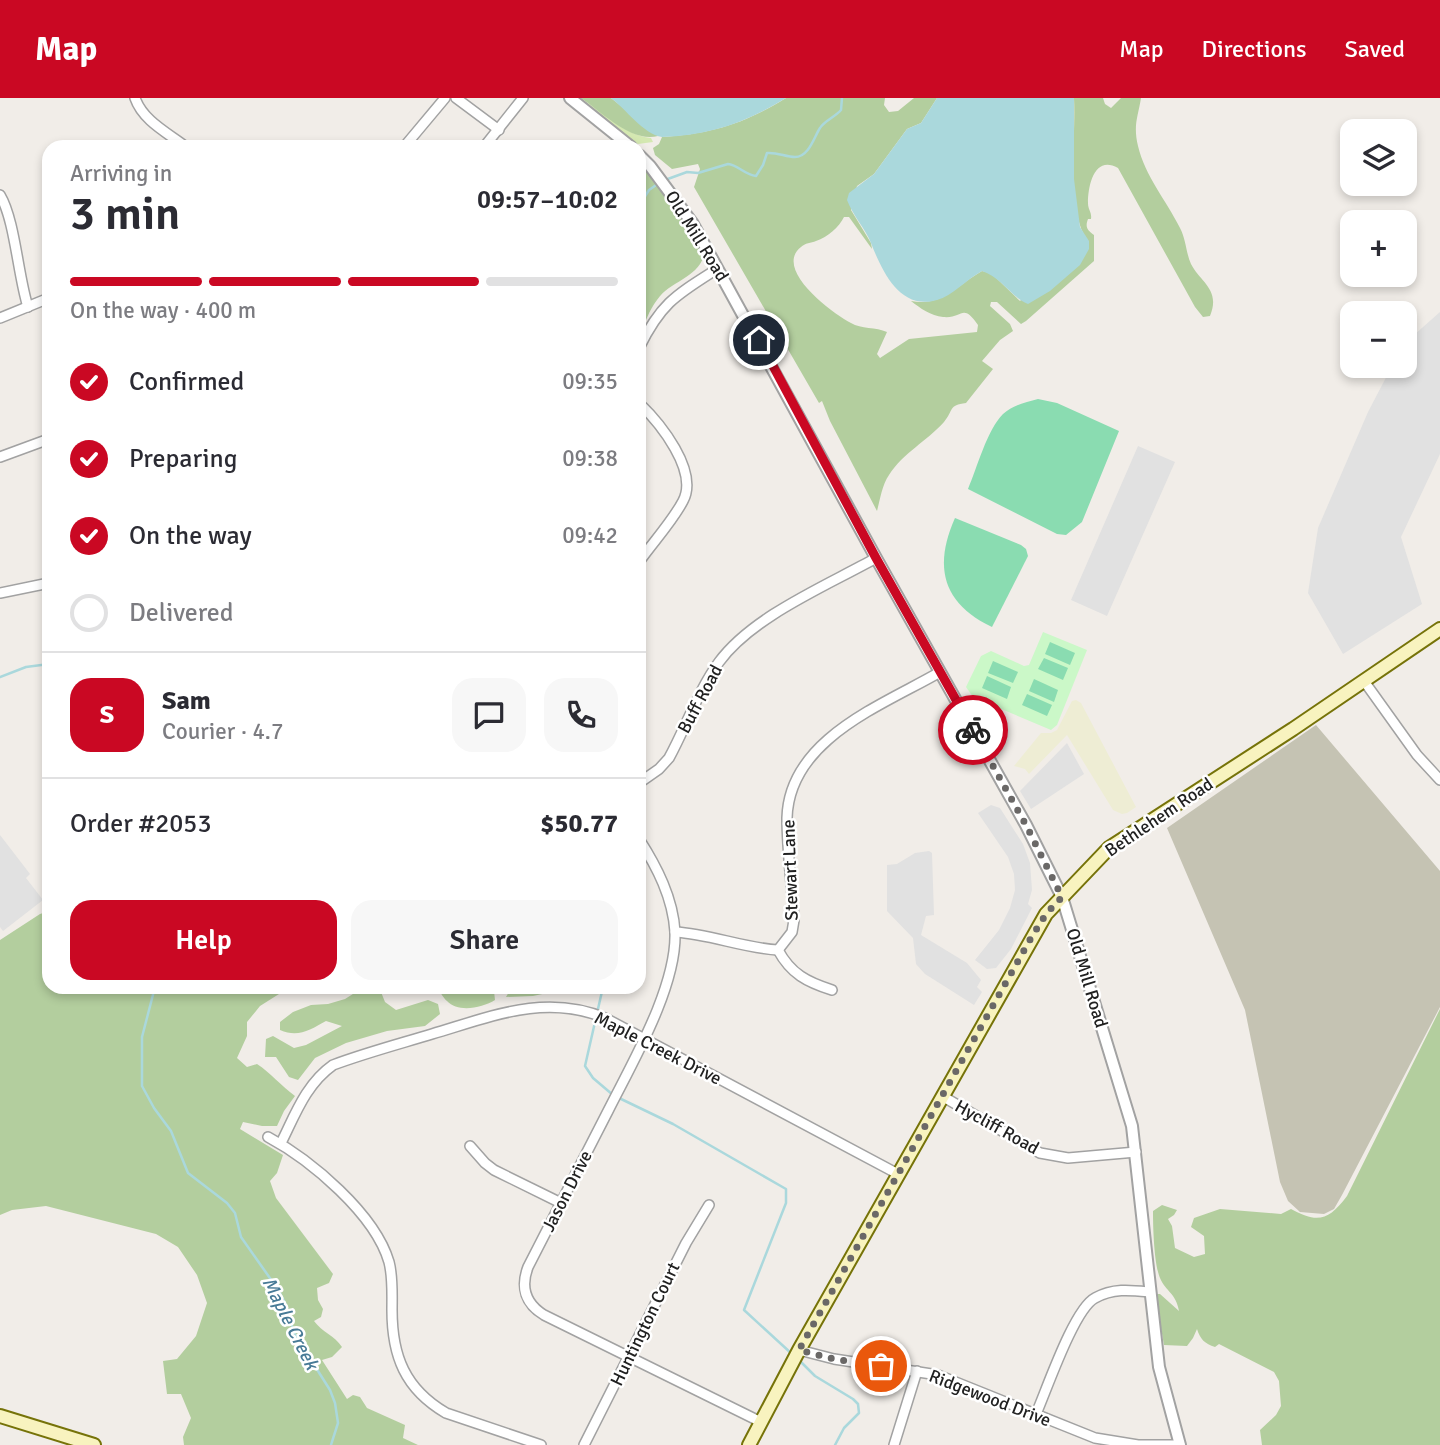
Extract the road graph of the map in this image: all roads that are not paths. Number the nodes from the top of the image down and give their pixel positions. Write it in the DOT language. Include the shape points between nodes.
graph roads {
  1 [pos="135,98"];
  2 [pos="445,98"];
  3 [pos="456,98"];
  4 [pos="523,98"];
  5 [pos="570,98"];
  6 [pos="499,130"];
  7 [pos="177,140"];
  8 [pos="410,140"];
  9 [pos="490,140"];
  10 [pos="622,140"];
  11 [pos="646,162"];
  12 [pos="0,195"];
  13 [pos="718,269"];
  14 [pos="42,302"];
  15 [pos="28,307"];
  16 [pos="0,318"];
  17 [pos="646,336"];
  18 [pos="646,410"];
  19 [pos="42,442"];
  20 [pos="0,457"];
  21 [pos="646,552"];
  22 [pos="876,558"];
  23 [pos="42,584"];
  24 [pos="0,593"];
  25 [pos="1440,629"];
  26 [pos="940,673"];
  27 [pos="1364,681"];
  28 [pos="646,778"];
  29 [pos="1440,780"];
  30 [pos="646,852"];
  31 [pos="1062,897"];
  32 [pos="675,932"];
  33 [pos="778,950"];
  34 [pos="832,990"];
  35 [pos="644,1039"];
  36 [pos="942,1096"];
  37 [pos="268,1137"];
  38 [pos="281,1143"];
  39 [pos="470,1146"];
  40 [pos="1136,1152"];
  41 [pos="898,1174"];
  42 [pos="561,1203"];
  43 [pos="709,1205"];
  44 [pos="1149,1292"];
  45 [pos="799,1350"];
  46 [pos="630,1357"];
  47 [pos="917,1371"];
  48 [pos="1037,1414"];
  49 [pos="0,1416"];
  50 [pos="761,1422"];
  51 [pos="94,1445"];
  52 [pos="541,1445"];
  53 [pos="584,1445"];
  54 [pos="749,1445"];
  55 [pos="894,1445"];
  56 [pos="1180,1445"];
  1 -- 7 [label="street" via="147,118"];
  2 -- 8 [label="street"];
  3 -- 6 [label="street"];
  4 -- 6 [label="street"];
  5 -- 10 [label="street"];
  6 -- 9 [label="street"];
  11 -- 13 [label="street, Old Mill Road" via="693,224"];
  12 -- 15 [label="street" via="8,212"];
  13 -- 17 [label="street" via="662,308"];
  13 -- 22 [label="street, Old Mill Road"];
  14 -- 15 [label="street"];
  15 -- 16 [label="street"];
  18 -- 21 [label="street" via="678,454 687,486 684,500"];
  19 -- 20 [label="street"];
  22 -- 26 [label="street, Old Mill Road"];
  22 -- 28 [label="street, Buff Road" via="737,640 716,665 669,758"];
  23 -- 24 [label="street"];
  25 -- 27 [label="main road, Bethlehem Road"];
  26 -- 31 [label="street, Old Mill Road"];
  26 -- 33 [label="street, Stewart Lane" via="836,730 806,763 787,816 794,920 792,932"];
  27 -- 29 [label="street"];
  27 -- 31 [label="main road, Bethlehem Road" via="1109,848"];
  30 -- 32 [label="street, Jason Drive" via="666,888"];
  31 -- 36 [label="main road, Bethlehem Road" via="1046,914"];
  31 -- 40 [label="street, Old Mill Road" via="1119,1080"];
  32 -- 33 [label="street"];
  32 -- 35 [label="street, Jason Drive" via="667,980"];
  33 -- 34 [label="street" via="801,978"];
  35 -- 38 [label="street, Maple Creek Drive" via="582,1011 543,1006 514,1009 333,1065 310,1088"];
  35 -- 41 [label="street, Maple Creek Drive"];
  35 -- 42 [label="street, Jason Drive"];
  36 -- 40 [label="street, Hycliff Road" via="1040,1153 1068,1158"];
  36 -- 41 [label="main road, Bethlehem Road"];
  37 -- 38 [label="street"];
  38 -- 52 [label="street" via="363,1215 380,1240 392,1279 396,1355 416,1388 446,1413"];
  39 -- 42 [label="street" via="494,1170"];
  40 -- 44 [label="street, Old Mill Road"];
  41 -- 45 [label="main road, Bethlehem Road"];
  42 -- 46 [label="street, Jason Drive" via="524,1278 530,1303 544,1315"];
  43 -- 46 [label="street, Huntington Court"];
  44 -- 48 [label="street" via="1112,1291 1086,1305"];
  44 -- 56 [label="street, Old Mill Road" via="1159,1367"];
  45 -- 47 [label="street, Ridgewood Drive"];
  45 -- 50 [label="main road, Bethlehem Road"];
  46 -- 50 [label="street, Jason Drive"];
  46 -- 53 [label="street, Huntington Court"];
  47 -- 48 [label="street, Ridgewood Drive"];
  47 -- 55 [label="street"];
  48 -- 56 [label="street, Ridgewood Drive" via="1078,1433 1115,1443"];
  49 -- 51 [label="main road"];
  50 -- 54 [label="main road, Bethlehem Road"];
}
